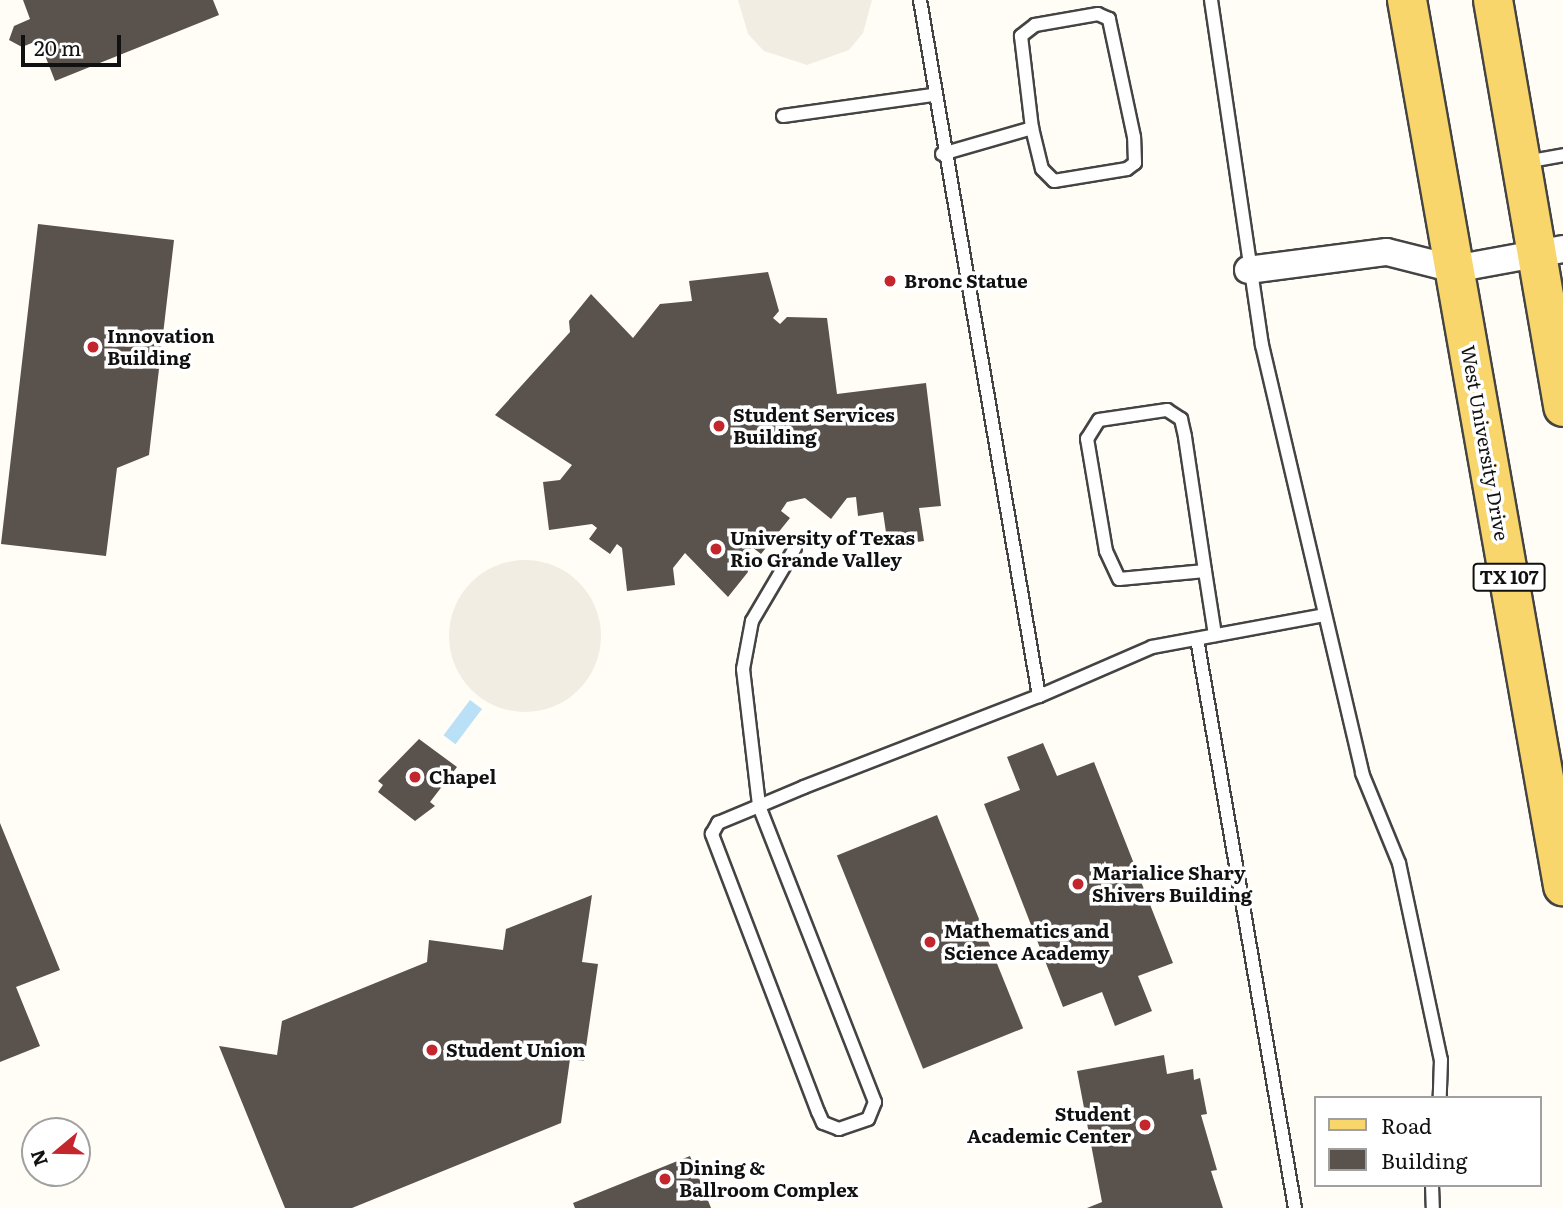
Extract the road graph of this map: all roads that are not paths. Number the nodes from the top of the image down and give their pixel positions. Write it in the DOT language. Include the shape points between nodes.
graph roads {
  1 [pos="920,0"];
  2 [pos="1211,0"];
  3 [pos="1407,0"];
  4 [pos="1493,0"];
  5 [pos="933,95"];
  6 [pos="783,116"];
  7 [pos="1032,128"];
  8 [pos="942,154"];
  9 [pos="1563,155"];
  10 [pos="1521,163"];
  11 [pos="1550,252"];
  12 [pos="1454,269"];
  13 [pos="1248,270"];
  14 [pos="1563,407"];
  15 [pos="795,548"];
  16 [pos="1205,571"];
  17 [pos="1324,615"];
  18 [pos="1215,635"];
  19 [pos="1197,639"];
  20 [pos="1039,696"];
  21 [pos="759,806"];
  22 [pos="1563,886"];
  23 [pos="1440,1096"];
  24 [pos="1432,1187"];
  25 [pos="1295,1208"];
  26 [pos="1433,1208"];
  1 -- 5 [label="lane"];
  2 -- 13 [label="lane"];
  3 -- 12 [label="main road, West University Drive / TX 107"];
  4 -- 10 [label="main road"];
  5 -- 6 [label="lane"];
  5 -- 8 [label="lane"];
  7 -- 7 [label="lane" via="1042,169 1054,181 1135,163 1108,19 1098,14 1048,23 1021,36"];
  7 -- 8 [label="lane"];
  8 -- 20 [label="lane" via="967,246"];
  9 -- 10 [label="lane"];
  10 -- 11 [label="main road"];
  11 -- 12 [label="street"];
  11 -- 14 [label="main road"];
  12 -- 13 [label="street" via="1387,252"];
  12 -- 22 [label="main road, West University Drive / TX 107"];
  13 -- 17 [label="lane"];
  15 -- 21 [label="lane" via="761,603 745,647"];
  16 -- 16 [label="lane" via="1181,419 1167,410 1099,421 1087,439 1114,573 1140,581"];
  16 -- 18 [label="lane"];
  17 -- 18 [label="lane"];
  17 -- 23 [label="lane" via="1362,773 1399,863 1441,1060"];
  18 -- 19 [label="lane"];
  19 -- 20 [label="lane" via="1152,647"];
  19 -- 25 [label="lane"];
  20 -- 21 [label="lane"];
  21 -- 21 [label="lane" via="718,823 712,834 823,1123 839,1129 868,1119 875,1102"];
  24 -- 26 [label="lane"];
}
